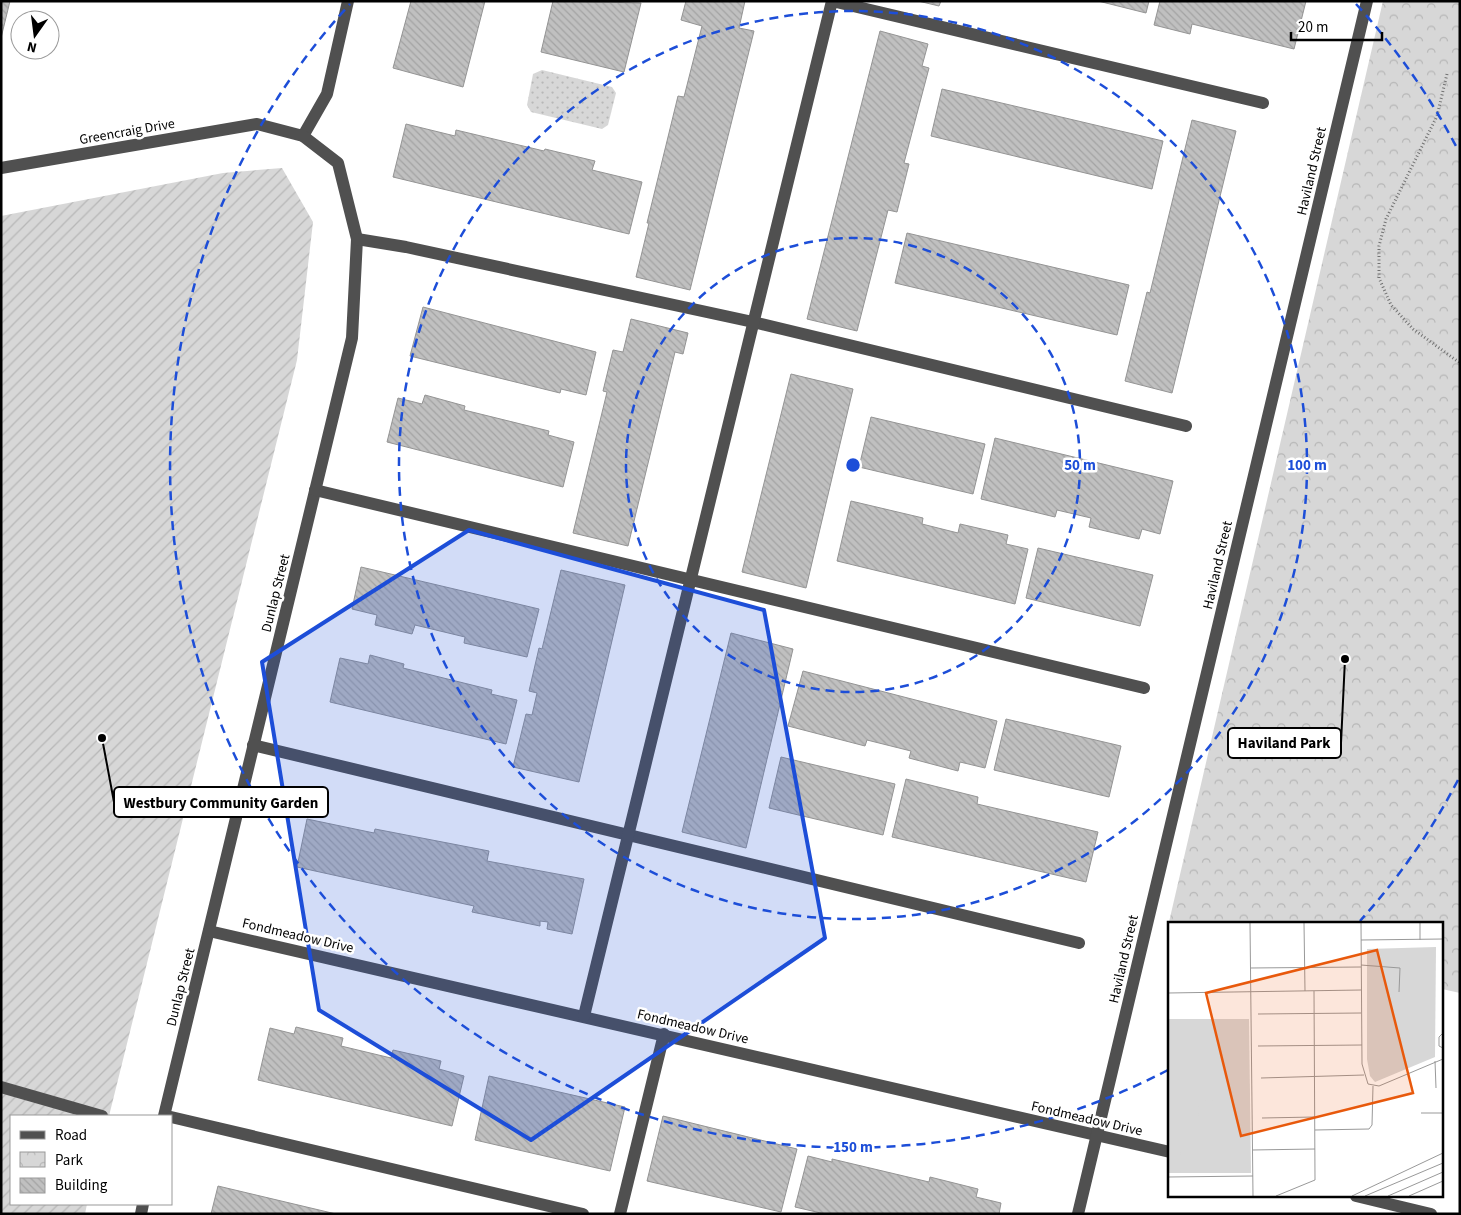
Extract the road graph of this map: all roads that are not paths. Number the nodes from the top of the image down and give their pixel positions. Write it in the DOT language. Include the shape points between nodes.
graph roads {
  1 [pos="348,1"];
  2 [pos="832,1"];
  3 [pos="1367,1"];
  4 [pos="1262,103"];
  5 [pos="257,124"];
  6 [pos="303,136"];
  7 [pos="1,168"];
  8 [pos="357,239"];
  9 [pos="754,322"];
  10 [pos="1186,426"];
  11 [pos="315,490"];
  12 [pos="691,580"];
  13 [pos="1144,688"];
  14 [pos="253,745"];
  15 [pos="628,835"];
  16 [pos="209,930"];
  17 [pos="1079,943"];
  18 [pos="584,1016"];
  19 [pos="664,1034"];
  20 [pos="1,1086"];
  21 [pos="99,1115"];
  22 [pos="165,1115"];
  23 [pos="172,1117"];
  24 [pos="1096,1135"];
  25 [pos="1168,1152"];
  26 [pos="1364,1198"];
  27 [pos="583,1214"];
  28 [pos="620,1214"];
  29 [pos="1078,1214"];
  30 [pos="1431,1214"];
  1 -- 6 [label="street" via="326,94"];
  2 -- 4 [label="street"];
  2 -- 9 [label="street"];
  3 -- 24 [label="street, Haviland Street"];
  5 -- 6 [label="street, Dunlap Street"];
  5 -- 7 [label="street, Greencraig Drive"];
  6 -- 8 [label="street, Dunlap Street" via="338,163"];
  8 -- 9 [label="street"];
  8 -- 11 [label="street, Dunlap Street" via="352,338"];
  9 -- 10 [label="street"];
  9 -- 12 [label="street"];
  11 -- 12 [label="street"];
  11 -- 14 [label="street, Dunlap Street"];
  12 -- 13 [label="street"];
  12 -- 15 [label="street"];
  14 -- 15 [label="street"];
  14 -- 16 [label="street, Dunlap Street"];
  15 -- 17 [label="street"];
  15 -- 18 [label="street"];
  16 -- 18 [label="street, Fondmeadow Drive"];
  16 -- 22 [label="street, Dunlap Street"];
  18 -- 19 [label="street, Fondmeadow Drive"];
  19 -- 24 [label="street, Fondmeadow Drive"];
  19 -- 28 [label="street"];
  20 -- 21 [label="street"];
  23 -- 27 [label="street"];
  24 -- 25 [label="street, Fondmeadow Drive"];
  24 -- 29 [label="street, Haviland Street"];
  26 -- 30 [label="street"];
}
